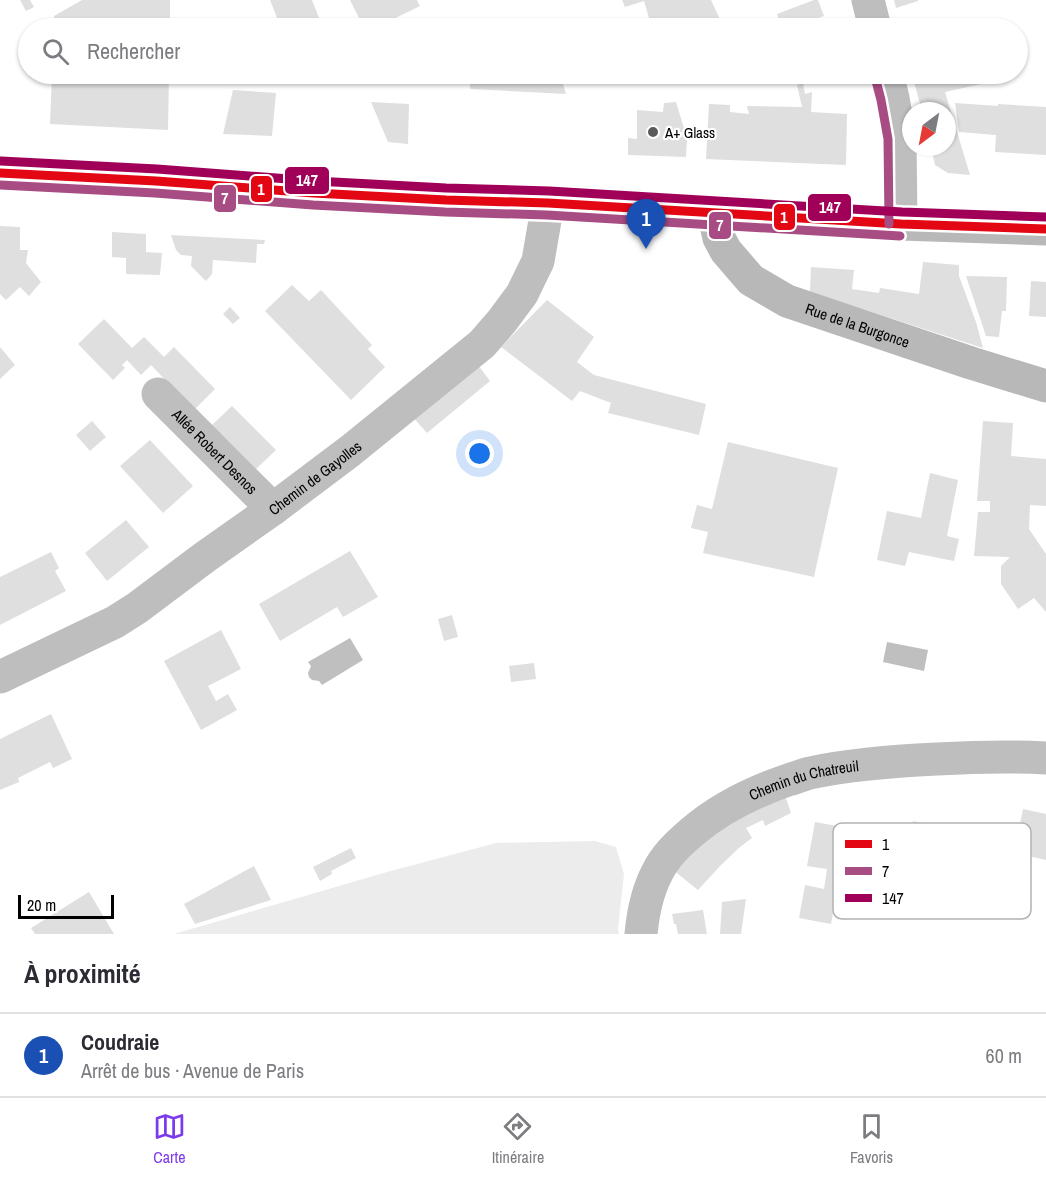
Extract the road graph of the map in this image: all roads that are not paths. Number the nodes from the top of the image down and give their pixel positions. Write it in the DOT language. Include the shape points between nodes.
graph roads {
  1 [pos="868,0"];
  2 [pos="872,18"];
  3 [pos="890,84"];
  4 [pos="0,173"];
  5 [pos="548,203"];
  6 [pos="713,212"];
  7 [pos="901,224"];
  8 [pos="1046,229"];
  9 [pos="1046,386"];
  10 [pos="158,394"];
  11 [pos="273,509"];
  12 [pos="0,677"];
  13 [pos="1046,758"];
  14 [pos="641,934"];
  1 -- 2 [label="street"];
  3 -- 7 [label="street" via="900,138"];
  4 -- 5 [label="main road"];
  5 -- 6 [label="main road"];
  5 -- 11 [label="street, Chemin de Gayolles" via="538,261 522,294 482,344"];
  6 -- 7 [label="main road"];
  6 -- 9 [label="main road, Rue de la Burgonce" via="726,251 751,280 787,301"];
  7 -- 8 [label="main road"];
  10 -- 11 [label="street, Allée Robert Desnos"];
  11 -- 12 [label="street, Chemin de Gayolles" via="115,622"];
  13 -- 14 [label="street, Chemin du Chatreuil" via="900,761 808,773 769,786 733,802 706,820 667,855 648,894"];
}
